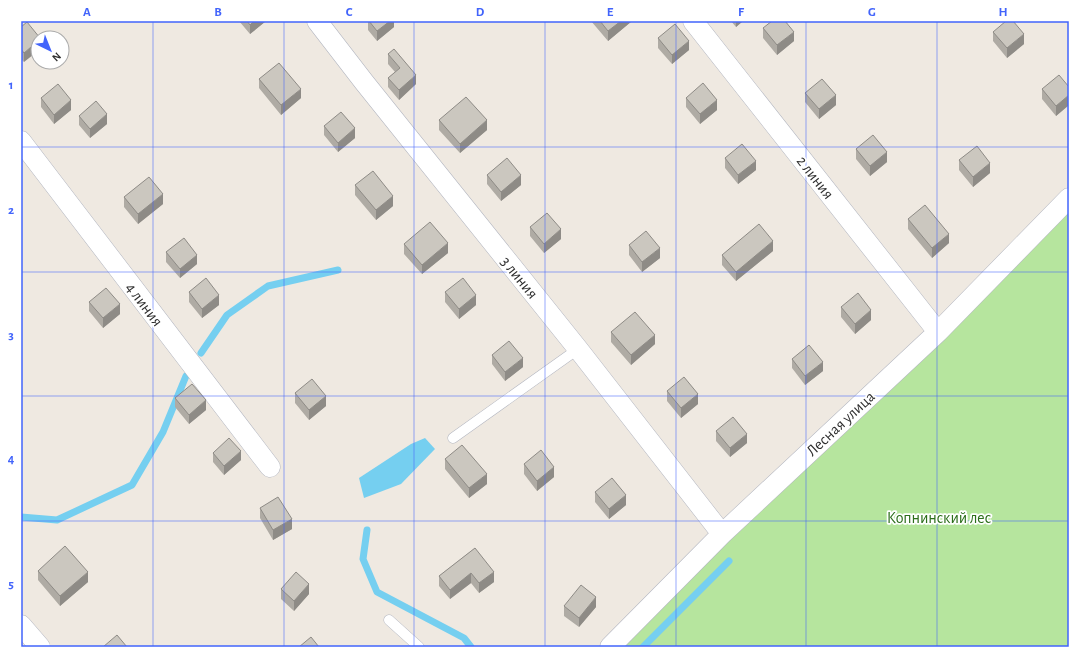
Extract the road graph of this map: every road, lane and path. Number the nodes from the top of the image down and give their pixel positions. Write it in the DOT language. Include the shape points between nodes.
graph roads {
  1 [pos="317,21"];
  2 [pos="693,21"];
  3 [pos="21,141"];
  4 [pos="1069,198"];
  5 [pos="938,332"];
  6 [pos="578,349"];
  7 [pos="453,438"];
  8 [pos="270,467"];
  9 [pos="722,534"];
  10 [pos="389,620"];
  11 [pos="21,625"];
  12 [pos="40,647"];
  13 [pos="419,647"];
  14 [pos="610,647"];
  1 -- 6 [label="street, 3 линия"];
  2 -- 5 [label="street, 2 линия"];
  3 -- 8 [label="street, 4 линия"];
  4 -- 5 [label="street, Лесная улица"];
  5 -- 9 [label="street, Лесная улица"];
  6 -- 7 [label="lane"];
  6 -- 9 [label="street, 3 линия"];
  9 -- 14 [label="street, Лесная улица"];
  10 -- 13 [label="lane"];
  11 -- 12 [label="street"];
}
